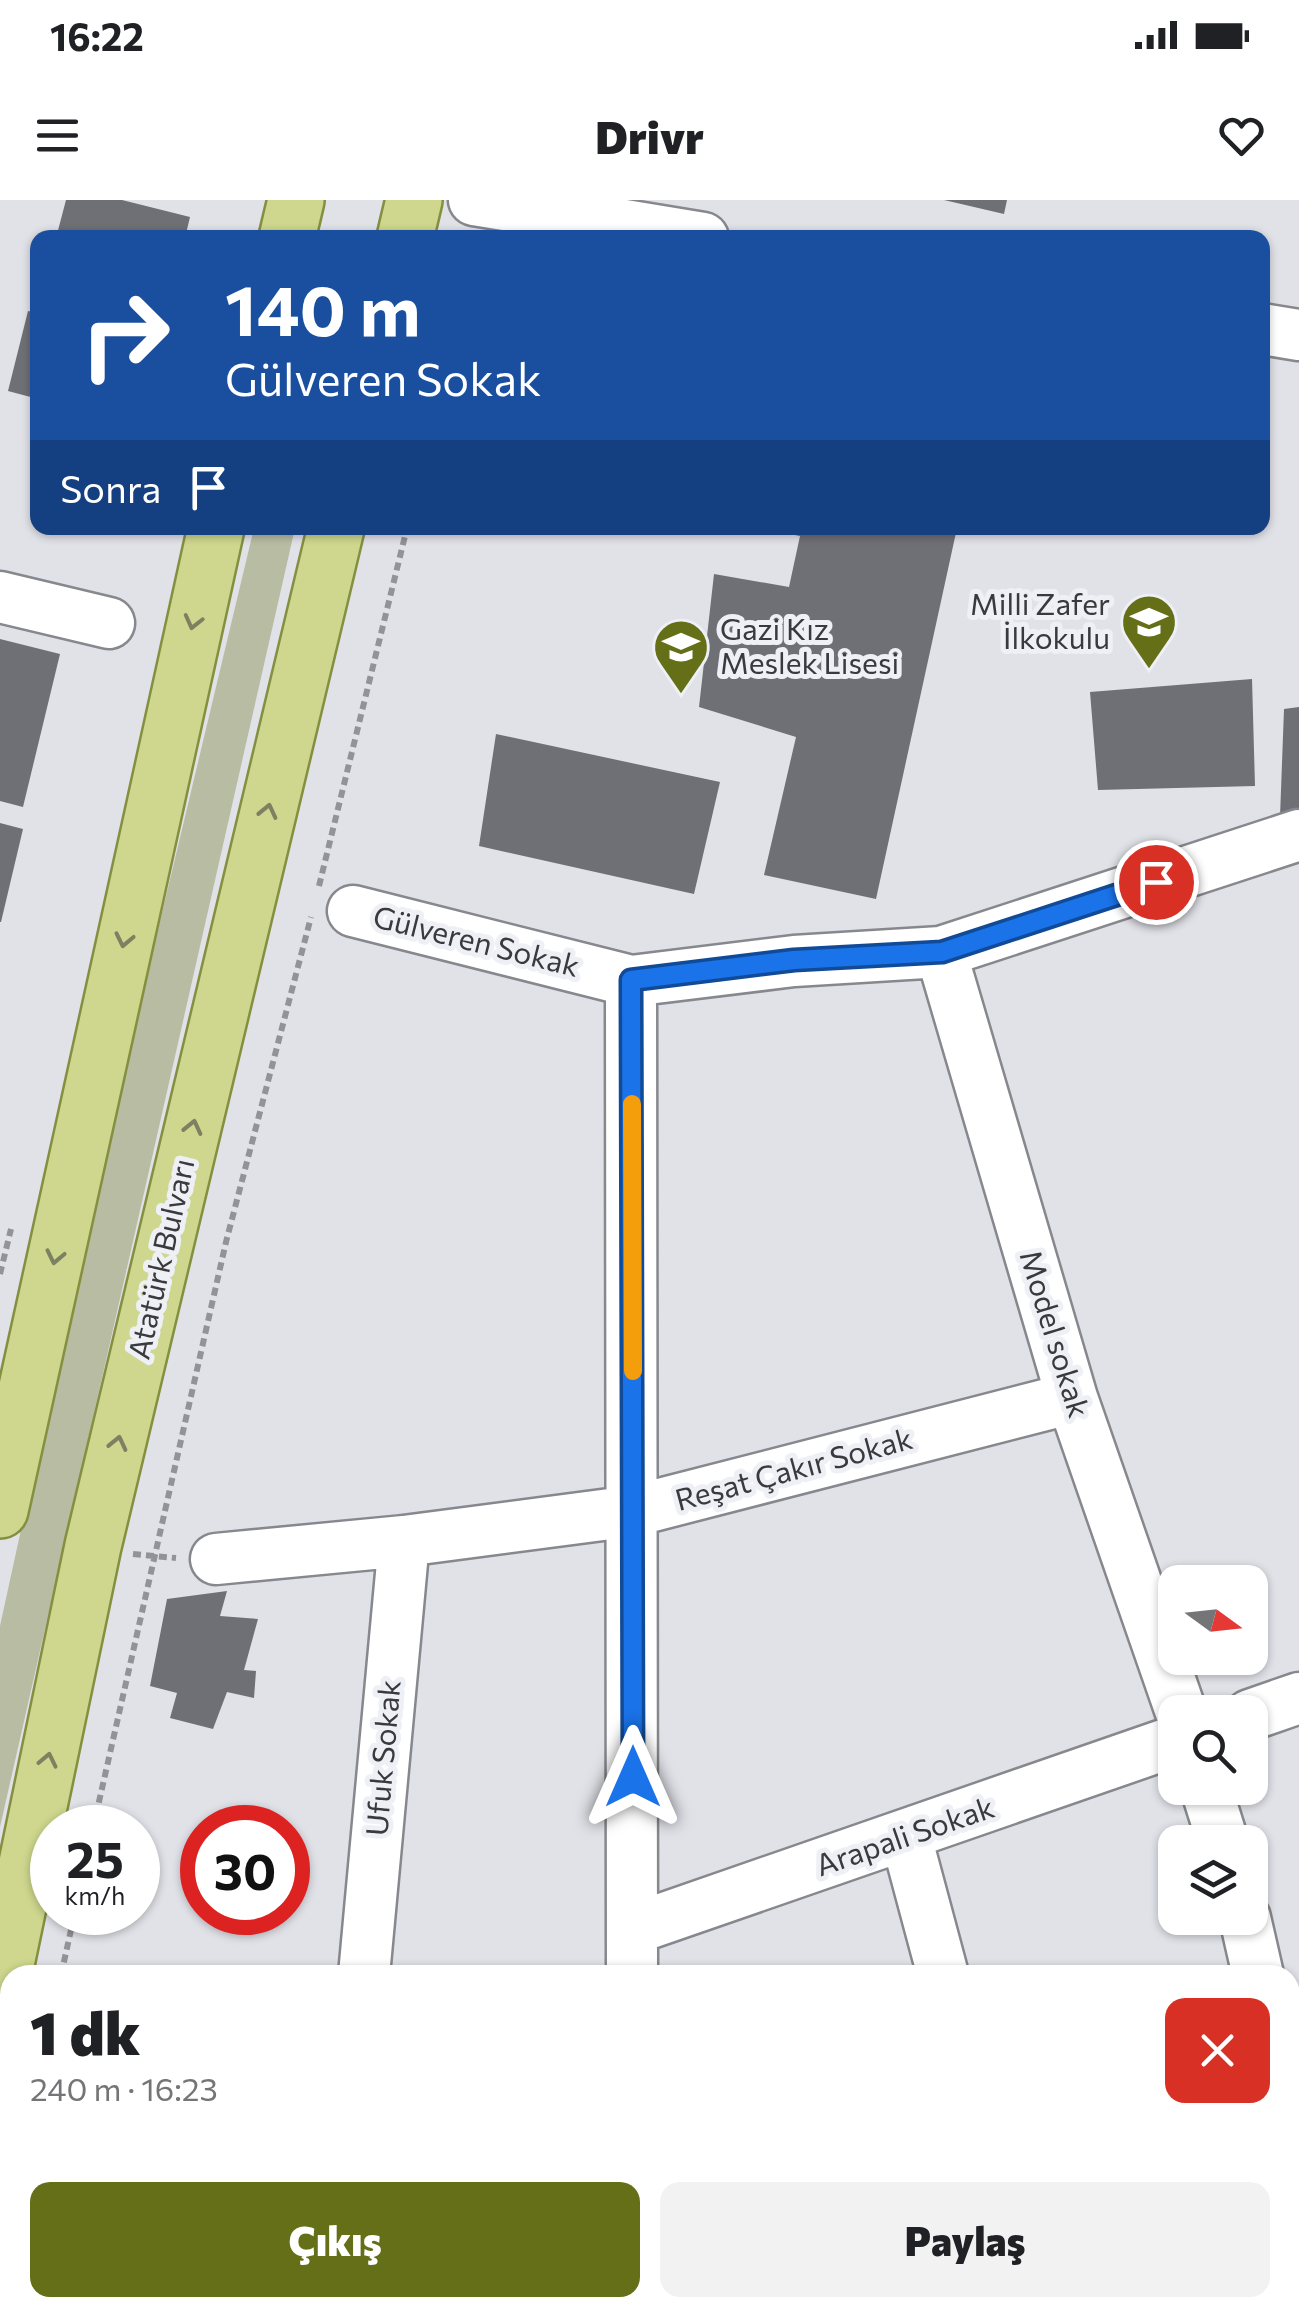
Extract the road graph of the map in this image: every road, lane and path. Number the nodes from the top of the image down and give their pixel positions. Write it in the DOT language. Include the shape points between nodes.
graph roads {
  1 [pos="296,200"];
  2 [pos="414,200"];
  3 [pos="474,200"];
  4 [pos="289,230"];
  5 [pos="407,230"];
  6 [pos="655,230"];
  7 [pos="1270,330"];
  8 [pos="1299,335"];
  9 [pos="214,535"];
  10 [pos="334,535"];
  11 [pos="405,535"];
  12 [pos="0,597"];
  13 [pos="110,623"];
  14 [pos="1299,835"];
  15 [pos="353,910"];
  16 [pos="942,952"];
  17 [pos="631,980"];
  18 [pos="1072,1398"];
  19 [pos="0,1510"];
  20 [pos="633,1512"];
  21 [pos="404,1541"];
  22 [pos="93,1546"];
  23 [pos="153,1557"];
  24 [pos="216,1559"];
  25 [pos="1175,1695"];
  26 [pos="1299,1698"];
  27 [pos="1268,1709"];
  28 [pos="1158,1747"];
  29 [pos="99,1805"];
  30 [pos="906,1837"];
  31 [pos="70,1935"];
  32 [pos="1250,1935"];
  33 [pos="633,1952"];
  34 [pos="6,1965"];
  35 [pos="63,1965"];
  36 [pos="365,1965"];
  37 [pos="941,1965"];
  38 [pos="1256,1965"];
  1 -- 4 [label="main road"];
  2 -- 5 [label="main road"];
  3 -- 6 [label="street"];
  7 -- 8 [label="street"];
  9 -- 19 [label="main road, one-way"];
  22 -- 10 [label="main road, Atatürk Bulvarı, one-way"];
  11 -- 23 [label="path"];
  12 -- 13 [label="street"];
  14 -- 16 [label="street, Gülveren Sokak"];
  15 -- 17 [label="street, Gülveren Sokak"];
  16 -- 17 [label="street, Gülveren Sokak" via="794,960"];
  16 -- 18 [label="street, Model sokak"];
  17 -- 20 [label="street"];
  18 -- 20 [label="street, Reşat Çakır Sokak"];
  18 -- 25 [label="street, Model sokak"];
  20 -- 21 [label="street, Reşat Çakır Sokak"];
  20 -- 33 [label="street"];
  21 -- 24 [label="street, Reşat Çakır Sokak"];
  21 -- 36 [label="street, Ufuk Sokak"];
  22 -- 23 [label="path"];
  34 -- 22 [label="main road, Atatürk Bulvarı, one-way"];
  23 -- 24 [label="path"];
  23 -- 29 [label="path"];
  26 -- 27 [label="street"];
  28 -- 30 [label="street, Arapali Sokak"];
  30 -- 33 [label="street, Arapali Sokak"];
  30 -- 37 [label="street"];
  31 -- 35 [label="path"];
  32 -- 38 [label="street"];
}
